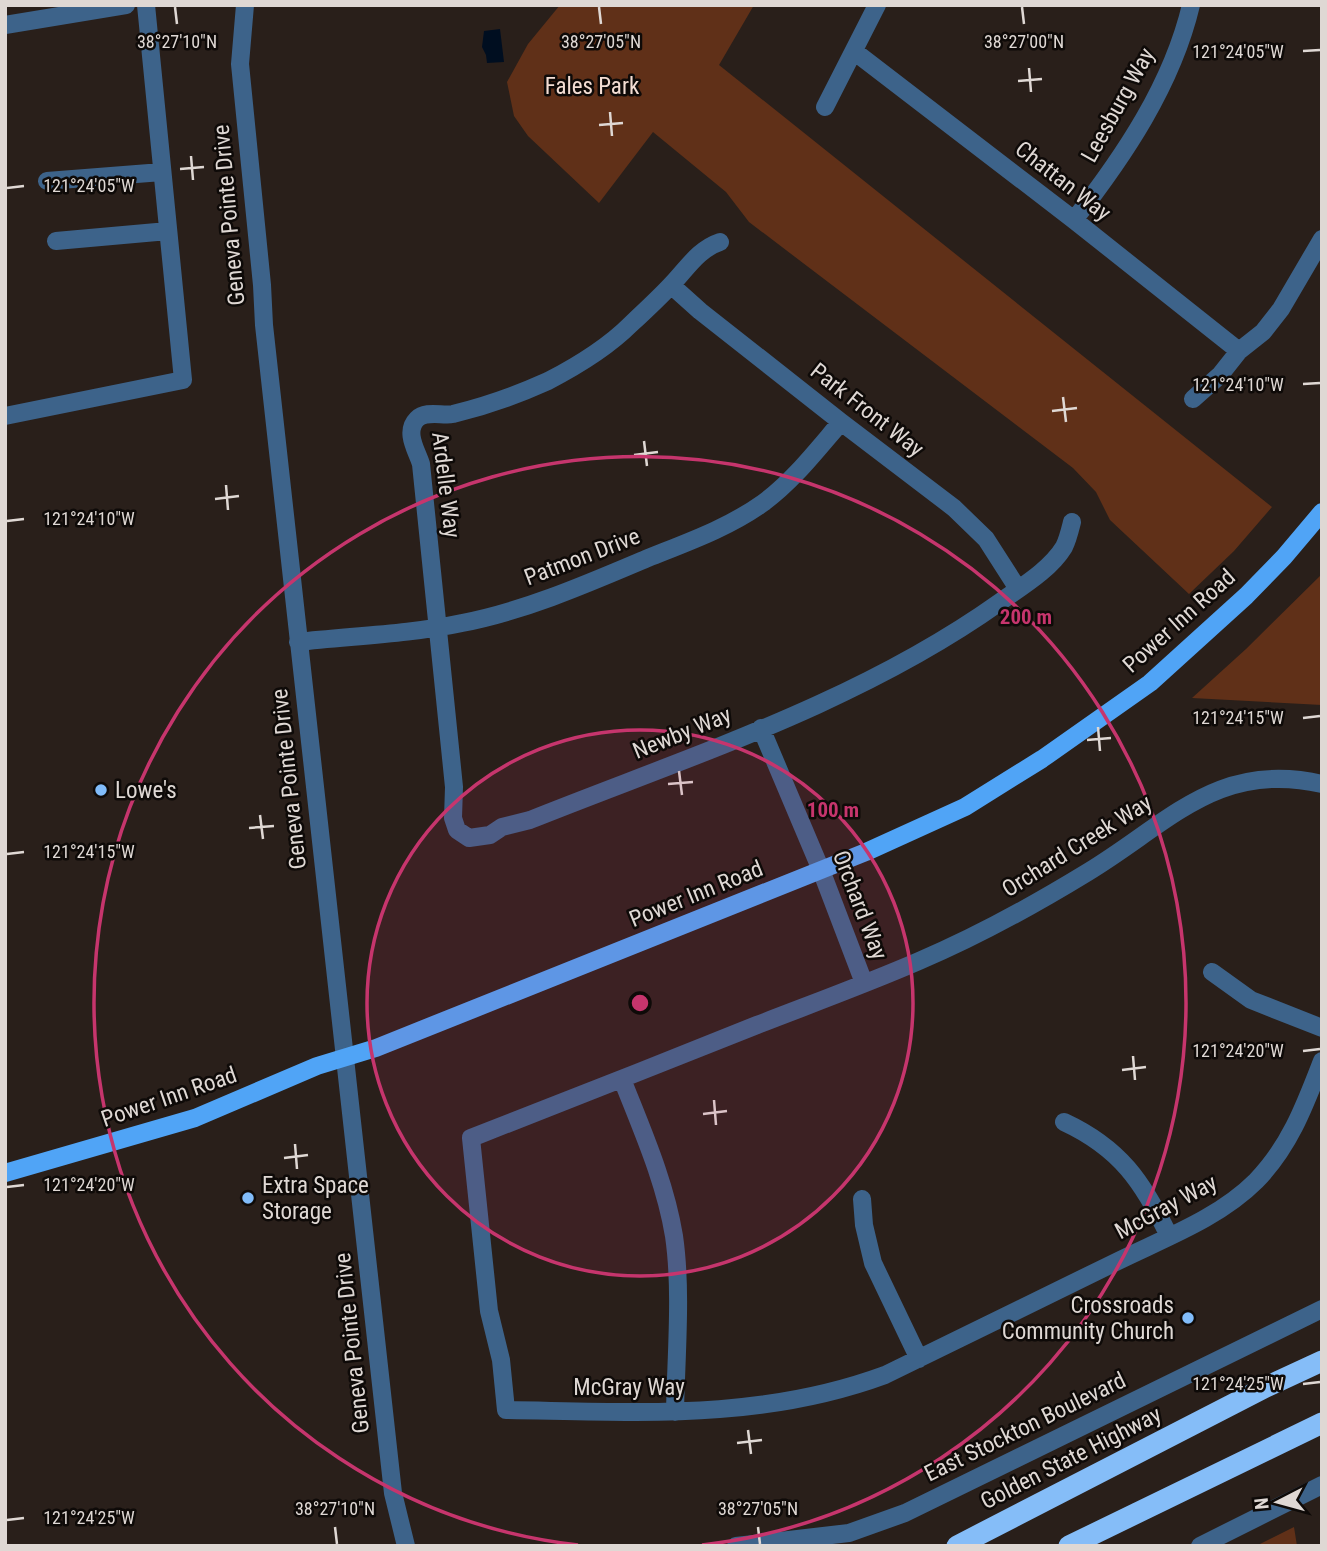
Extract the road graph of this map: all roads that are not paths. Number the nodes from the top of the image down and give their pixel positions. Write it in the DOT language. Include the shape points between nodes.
graph roads {
  1 [pos="126,5"];
  2 [pos="146,5"];
  3 [pos="245,5"];
  4 [pos="877,5"];
  5 [pos="1191,5"];
  6 [pos="5,25"];
  7 [pos="855,52"];
  8 [pos="825,107"];
  9 [pos="162,172"];
  10 [pos="47,181"];
  11 [pos="1074,220"];
  12 [pos="168,231"];
  13 [pos="1322,239"];
  14 [pos="56,241"];
  15 [pos="720,242"];
  16 [pos="671,285"];
  17 [pos="1239,351"];
  18 [pos="1193,399"];
  19 [pos="5,416"];
  20 [pos="841,422"];
  21 [pos="1322,512"];
  22 [pos="1072,522"];
  23 [pos="1018,589"];
  24 [pos="438,626"];
  25 [pos="298,642"];
  26 [pos="761,728"];
  27 [pos="1322,784"];
  28 [pos="821,870"];
  29 [pos="1212,972"];
  30 [pos="864,983"];
  31 [pos="1322,1028"];
  32 [pos="345,1057"];
  33 [pos="1322,1061"];
  34 [pos="622,1079"];
  35 [pos="1065,1122"];
  36 [pos="5,1173"];
  37 [pos="862,1199"];
  38 [pos="1169,1236"];
  39 [pos="1322,1309"];
  40 [pos="919,1359"];
  41 [pos="1322,1361"];
  42 [pos="675,1412"];
  43 [pos="1322,1423"];
  44 [pos="1322,1485"];
  45 [pos="405,1546"];
  46 [pos="736,1546"];
  47 [pos="957,1546"];
  48 [pos="1069,1546"];
  49 [pos="1200,1546"];
  1 -- 6 [label="street"];
  2 -- 9 [label="street"];
  3 -- 25 [label="street, Geneva Pointe Drive" via="240,64"];
  4 -- 7 [label="street"];
  5 -- 11 [label="street, Leesburg Way" via="1186,27 1129,146"];
  7 -- 8 [label="street"];
  7 -- 11 [label="street, Chattan Way"];
  9 -- 10 [label="street"];
  9 -- 12 [label="street"];
  11 -- 17 [label="street, Chattan Way"];
  12 -- 14 [label="street"];
  12 -- 19 [label="street" via="183,380"];
  13 -- 17 [label="street" via="1275,317"];
  15 -- 16 [label="street, Ardelle Way" via="705,248"];
  16 -- 20 [label="street, Park Front Way"];
  16 -- 24 [label="street, Ardelle Way" via="610,342 568,370 492,404 416,419 411,438 421,464"];
  17 -- 18 [label="street"];
  20 -- 23 [label="street, Park Front Way" via="964,516 986,539"];
  20 -- 24 [label="street, Patmon Drive" via="782,488 725,526 588,583 492,616"];
  21 -- 28 [label="main road, Power Inn Road" via="1246,596 1150,683 965,807"];
  22 -- 23 [label="street, Newby Way" via="1063,549"];
  23 -- 26 [label="street, Newby Way" via="883,675"];
  24 -- 25 [label="street, Patmon Drive"];
  24 -- 26 [label="street, Newby Way" via="453,818 457,830 469,838 530,820"];
  25 -- 32 [label="street, Geneva Pointe Drive"];
  26 -- 28 [label="street, Orchard Way"];
  27 -- 30 [label="street, Orchard Creek Way" via="1251,780 1194,800 1032,905"];
  28 -- 30 [label="street, Orchard Way"];
  28 -- 32 [label="main road, Power Inn Road"];
  29 -- 31 [label="street" via="1251,1000"];
  30 -- 34 [label="street, McGray Way"];
  32 -- 36 [label="main road, Power Inn Road" via="195,1118"];
  32 -- 45 [label="street, Geneva Pointe Drive" via="393,1493"];
  33 -- 38 [label="street, McGray Way" via="1294,1129 1270,1165 1222,1209"];
  34 -- 42 [label="street" via="661,1180 674,1237"];
  34 -- 42 [label="street, McGray Way" via="471,1138 489,1311 501,1360 506,1410"];
  35 -- 38 [label="street" via="1100,1142 1132,1171"];
  37 -- 40 [label="street" via="873,1263"];
  38 -- 40 [label="street, McGray Way"];
  39 -- 46 [label="street, East Stockton Boulevard" via="905,1513 849,1533"];
  40 -- 42 [label="street, McGray Way" via="865,1383 785,1402"];
  41 -- 47 [label="highway, Golden State Highway"];
  43 -- 48 [label="highway"];
  44 -- 49 [label="street"];
}
